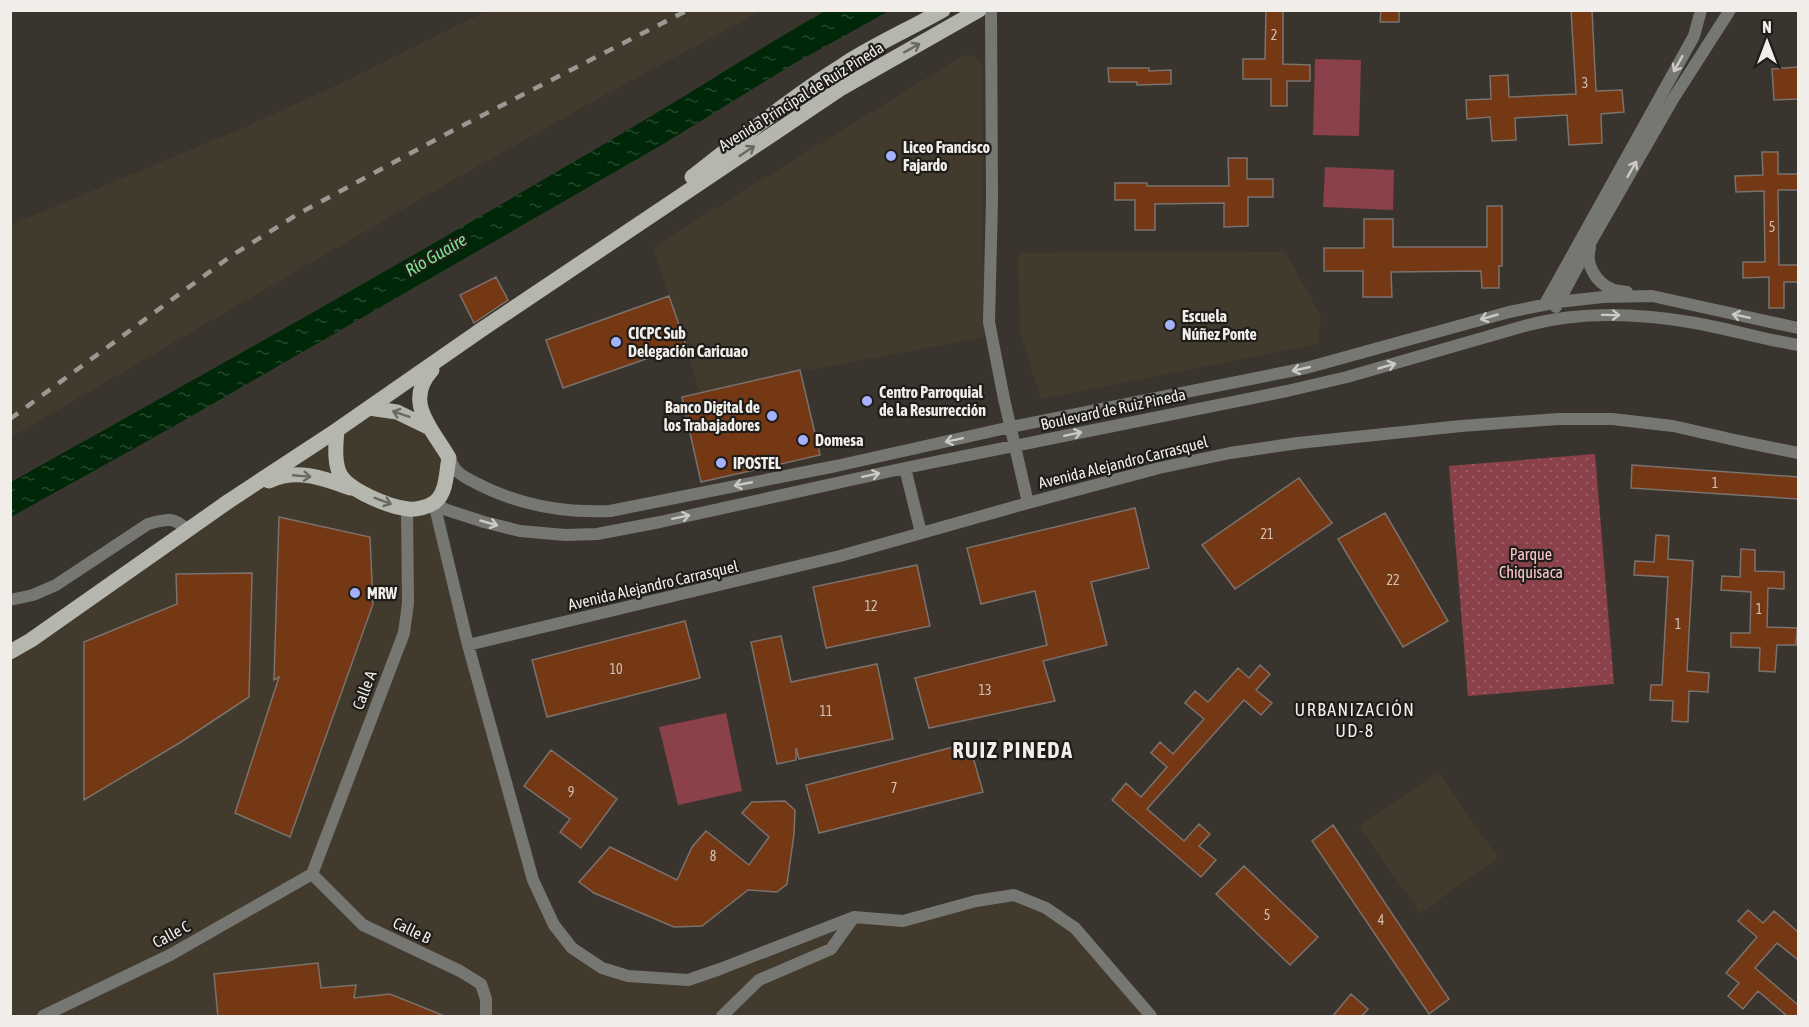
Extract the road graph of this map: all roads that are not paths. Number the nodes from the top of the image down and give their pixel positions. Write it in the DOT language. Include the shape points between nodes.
graph roads {
  1 [pos="943,10"];
  2 [pos="979,10"];
  3 [pos="991,10"];
  4 [pos="1701,10"];
  5 [pos="1730,10"];
  6 [pos="646,219"];
  7 [pos="1593,238"];
  8 [pos="1652,296"];
  9 [pos="1552,303"];
  10 [pos="1552,319"];
  11 [pos="1798,328"];
  12 [pos="1798,345"];
  13 [pos="444,356"];
  14 [pos="369,408"];
  15 [pos="1011,427"];
  16 [pos="430,428"];
  17 [pos="337,430"];
  18 [pos="1016,446"];
  19 [pos="1798,453"];
  20 [pos="449,458"];
  21 [pos="905,468"];
  22 [pos="359,491"];
  23 [pos="229,501"];
  24 [pos="434,503"];
  25 [pos="1028,503"];
  26 [pos="407,509"];
  27 [pos="188,531"];
  28 [pos="921,533"];
  29 [pos="10,600"];
  30 [pos="468,645"];
  31 [pos="10,652"];
  32 [pos="312,874"];
  33 [pos="854,917"];
  34 [pos="43,1017"];
  35 [pos="486,1017"];
  36 [pos="722,1017"];
  37 [pos="1152,1017"];
  1 -- 6 [label="main road, Avenida Principal de Ruiz Pineda" via="869,49 792,99 682,184"];
  6 -- 2 [label="main road, Avenida Principal de Ruiz Pineda, one-way" via="840,89"];
  3 -- 15 [label="street" via="989,322"];
  4 -- 9 [label="street, one-way" via="1694,36"];
  7 -- 5 [label="street, one-way" via="1672,99"];
  6 -- 13 [label="main road, Avenida Principal de Ruiz Pineda"];
  7 -- 8 [label="street" via="1589,264 1600,282 1612,289"];
  7 -- 9 [label="street"];
  8 -- 9 [label="street, Boulevard de Ruiz Pineda"];
  11 -- 8 [label="street, Boulevard de Ruiz Pineda, one-way"];
  9 -- 10 [label="street"];
  9 -- 15 [label="street, Boulevard de Ruiz Pineda, one-way" via="1306,368"];
  10 -- 12 [label="street, Boulevard de Ruiz Pineda, one-way" via="1605,314 1637,316 1689,322"];
  18 -- 10 [label="street, Boulevard de Ruiz Pineda, one-way" via="1347,377"];
  13 -- 14 [label="main road, Avenida Principal de Ruiz Pineda"];
  13 -- 16 [label="main road, Avenida Principal de Ruiz Pineda" via="423,379 418,395"];
  16 -- 14 [label="main road, one-way" via="397,412"];
  14 -- 17 [label="main road"];
  15 -- 18 [label="street"];
  15 -- 20 [label="street, Boulevard de Ruiz Pineda, one-way" via="610,511 560,509 513,499 470,480 457,471"];
  16 -- 20 [label="main road"];
  17 -- 22 [label="main road" via="339,472"];
  17 -- 23 [label="main road"];
  18 -- 21 [label="street, Boulevard de Ruiz Pineda"];
  18 -- 25 [label="street"];
  19 -- 25 [label="street, Avenida Alejandro Carrasquel" via="1673,426 1612,419 1558,419 1461,426 1230,453"];
  20 -- 24 [label="main road" via="442,494"];
  24 -- 21 [label="street, Boulevard de Ruiz Pineda, one-way" via="520,531 597,534"];
  21 -- 28 [label="street"];
  23 -- 22 [label="main road, one-way" via="282,476 303,474"];
  22 -- 26 [label="main road, one-way"];
  23 -- 27 [label="main road"];
  24 -- 26 [label="main road"];
  24 -- 30 [label="street"];
  25 -- 28 [label="street, Avenida Alejandro Carrasquel"];
  26 -- 32 [label="street, Calle A" via="408,603 404,633"];
  27 -- 29 [label="street" via="179,522 148,524 56,585"];
  27 -- 31 [label="main road"];
  28 -- 30 [label="street, Avenida Alejandro Carrasquel" via="725,585"];
  30 -- 33 [label="street" via="533,880 554,925 572,948 602,968 628,976 688,980"];
  32 -- 34 [label="street, Calle C" via="170,955"];
  32 -- 35 [label="street, Calle B" via="363,925 481,984"];
  33 -- 36 [label="street" via="831,949 759,980"];
  33 -- 37 [label="street" via="903,921 1014,895 1046,908 1075,928"];
}
